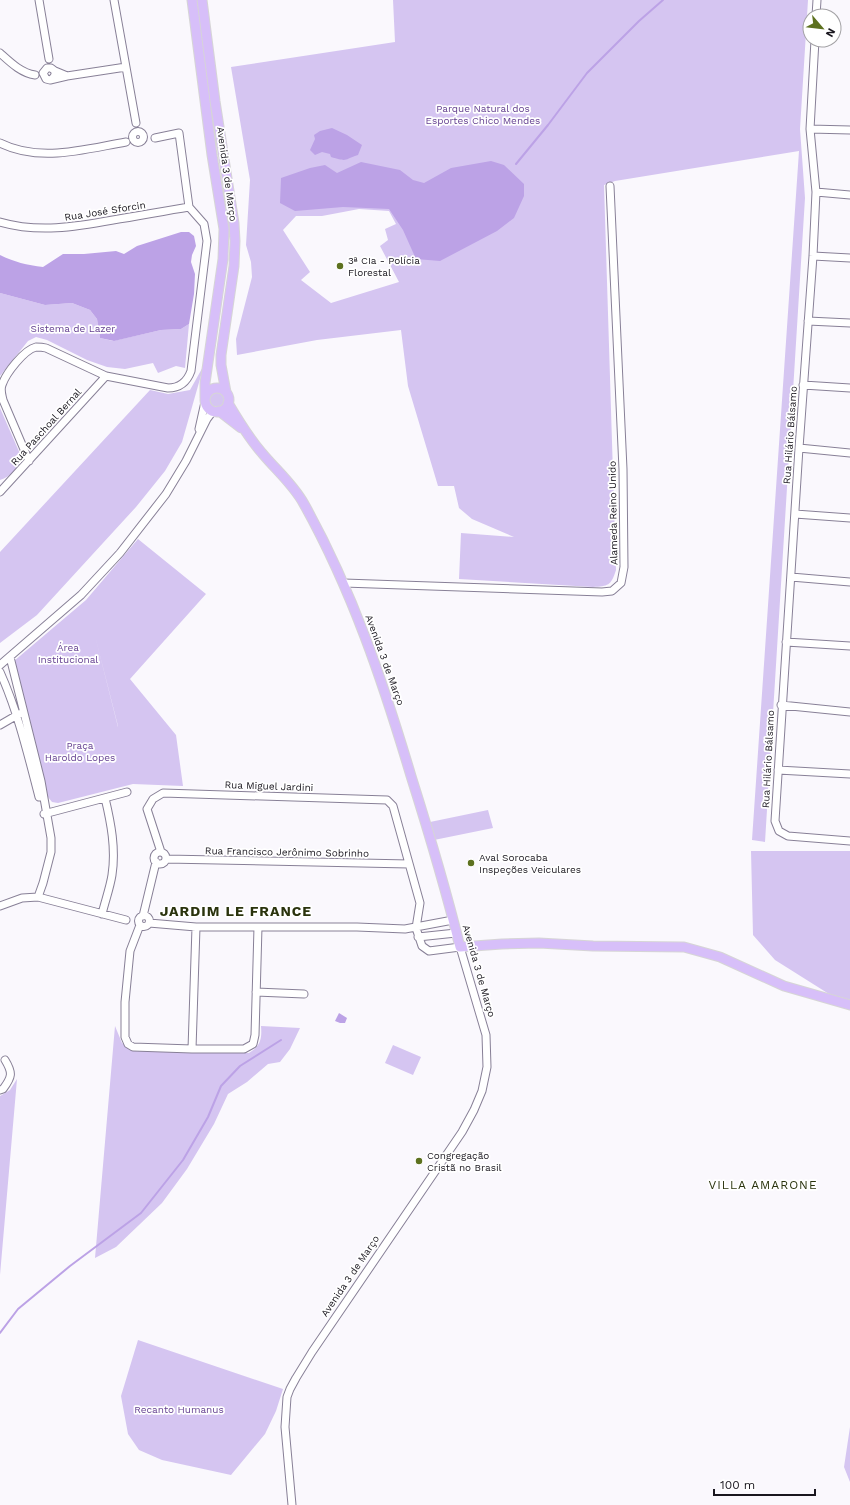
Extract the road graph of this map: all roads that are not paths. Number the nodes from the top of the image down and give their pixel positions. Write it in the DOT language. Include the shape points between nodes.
graph roads {
  1 [pos="39,0"];
  2 [pos="114,0"];
  3 [pos="192,0"];
  4 [pos="202,0"];
  5 [pos="815,48"];
  6 [pos="0,53"];
  7 [pos="126,67"];
  8 [pos="50,70"];
  9 [pos="35,75"];
  10 [pos="67,76"];
  11 [pos="49,79"];
  12 [pos="810,129"];
  13 [pos="850,130"];
  14 [pos="138,136"];
  15 [pos="0,143"];
  16 [pos="610,186"];
  17 [pos="816,192"];
  18 [pos="850,195"];
  19 [pos="189,207"];
  20 [pos="0,222"];
  21 [pos="813,256"];
  22 [pos="850,258"];
  23 [pos="808,321"];
  24 [pos="850,323"];
  25 [pos="106,376"];
  26 [pos="804,385"];
  27 [pos="850,388"];
  28 [pos="226,392"];
  29 [pos="205,400"];
  30 [pos="228,402"];
  31 [pos="216,411"];
  32 [pos="245,432"];
  33 [pos="195,443"];
  34 [pos="799,448"];
  35 [pos="850,452"];
  36 [pos="29,461"];
  37 [pos="0,492"];
  38 [pos="795,514"];
  39 [pos="850,518"];
  40 [pos="791,577"];
  41 [pos="850,582"];
  42 [pos="344,583"];
  43 [pos="786,642"];
  44 [pos="850,646"];
  45 [pos="10,657"];
  46 [pos="0,665"];
  47 [pos="0,672"];
  48 [pos="781,705"];
  49 [pos="24,711"];
  50 [pos="850,712"];
  51 [pos="16,715"];
  52 [pos="0,725"];
  53 [pos="778,770"];
  54 [pos="850,774"];
  55 [pos="127,792"];
  56 [pos="105,798"];
  57 [pos="46,814"];
  58 [pos="850,841"];
  59 [pos="161,852"];
  60 [pos="166,859"];
  61 [pos="156,862"];
  62 [pos="409,864"];
  63 [pos="38,897"];
  64 [pos="0,906"];
  65 [pos="102,914"];
  66 [pos="143,916"];
  67 [pos="126,920"];
  68 [pos="453,920"];
  69 [pos="149,923"];
  70 [pos="140,925"];
  71 [pos="196,927"];
  72 [pos="258,927"];
  73 [pos="416,928"];
  74 [pos="456,933"];
  75 [pos="418,937"];
  76 [pos="460,948"];
  77 [pos="256,992"];
  78 [pos="304,994"];
  79 [pos="850,1005"];
  80 [pos="192,1050"];
  81 [pos="5,1060"];
  82 [pos="2,1089"];
  83 [pos="292,1505"];
  1 -- 8 [label="street"];
  2 -- 7 [label="street"];
  3 -- 29 [label="main road, Avenida 3 de Março" via="224,229 223,259 205,383"];
  4 -- 28 [label="main road, Avenida 3 de Março" via="234,223 234,266 221,355"];
  5 -- 12 [label="street, Rua Hilário Bálsamo"];
  6 -- 9 [label="street" via="20,69"];
  7 -- 10 [label="street"];
  7 -- 14 [label="street"];
  8 -- 9 [label="street"];
  8 -- 10 [label="street"];
  8 -- 11 [label="street" via="55,75"];
  8 -- 11 [label="street" via="43,74"];
  9 -- 11 [label="street"];
  10 -- 11 [label="street"];
  12 -- 13 [label="street"];
  12 -- 17 [label="street, Rua Hilário Bálsamo"];
  14 -- 15 [label="street" via="126,142 59,154 19,150"];
  14 -- 19 [label="street" via="155,138 179,133"];
  16 -- 42 [label="street, Alameda Reino Unido" via="623,469 624,567 621,584 612,591 602,592"];
  17 -- 18 [label="street"];
  17 -- 21 [label="street, Rua Hilário Bálsamo"];
  19 -- 20 [label="street, Rua José Sforcin" via="71,228 21,227"];
  19 -- 25 [label="street" via="204,224 207,241 189,376 183,384 172,388"];
  21 -- 22 [label="street"];
  21 -- 23 [label="street, Rua Hilário Bálsamo"];
  23 -- 24 [label="street"];
  23 -- 26 [label="street, Rua Hilário Bálsamo"];
  25 -- 36 [label="street, Rua Paschoal Bernal"];
  25 -- 36 [label="street" via="46,348 31,349 17,362 5,378 1,392"];
  26 -- 27 [label="street"];
  26 -- 34 [label="street, Rua Hilário Bálsamo"];
  28 -- 29 [label="main road" via="214,388 207,392"];
  28 -- 30 [label="main road"];
  29 -- 31 [label="main road" via="208,408"];
  29 -- 33 [label="street"];
  30 -- 31 [label="main road" via="225,408"];
  30 -- 32 [label="main road, Avenida 3 de Março"];
  31 -- 32 [label="main road, Avenida 3 de Março"];
  31 -- 33 [label="street" via="207,419"];
  32 -- 42 [label="main road, Avenida 3 de Março" via="289,482 303,503"];
  33 -- 45 [label="street" via="166,494 120,554 81,595"];
  34 -- 35 [label="street"];
  34 -- 38 [label="street, Rua Hilário Bálsamo"];
  36 -- 37 [label="street, Rua Paschoal Bernal"];
  38 -- 39 [label="street"];
  38 -- 40 [label="street, Rua Hilário Bálsamo"];
  40 -- 41 [label="street"];
  40 -- 43 [label="street, Rua Hilário Bálsamo"];
  42 -- 68 [label="main road, Avenida 3 de Março" via="375,662 394,720"];
  43 -- 44 [label="street"];
  43 -- 48 [label="street, Rua Hilário Bálsamo"];
  45 -- 46 [label="street"];
  45 -- 49 [label="street"];
  47 -- 51 [label="street"];
  48 -- 50 [label="street"];
  48 -- 53 [label="street, Rua Hilário Bálsamo"];
  49 -- 51 [label="street"];
  49 -- 57 [label="street"];
  51 -- 52 [label="street"];
  51 -- 57 [label="street"];
  53 -- 54 [label="street"];
  53 -- 58 [label="street, Rua Hilário Bálsamo" via="775,821 779,831 788,836"];
  55 -- 56 [label="street"];
  56 -- 57 [label="street"];
  56 -- 65 [label="street" via="113,832 113,855 112,875"];
  57 -- 63 [label="street" via="51,838 50,852"];
  59 -- 60 [label="street"];
  59 -- 61 [label="street" via="155,855"];
  59 -- 62 [label="street, Rua Miguel Jardini" via="147,809 153,799 163,793 387,800 393,806"];
  60 -- 61 [label="street" via="162,863"];
  60 -- 62 [label="street, Rua Francisco Jerônimo Sobrinho"];
  61 -- 66 [label="street"];
  62 -- 73 [label="street" via="420,903"];
  63 -- 64 [label="street" via="22,898"];
  63 -- 65 [label="street"];
  65 -- 67 [label="street"];
  66 -- 69 [label="street" via="147,917"];
  66 -- 70 [label="street" via="138,919"];
  68 -- 73 [label="street"];
  68 -- 74 [label="main road, Avenida 3 de Março"];
  69 -- 70 [label="street" via="145,927"];
  69 -- 71 [label="street"];
  70 -- 80 [label="street" via="130,951 125,1037 128,1044 133,1047"];
  71 -- 72 [label="street"];
  71 -- 80 [label="street"];
  72 -- 73 [label="street"];
  72 -- 77 [label="street"];
  73 -- 75 [label="street"];
  74 -- 75 [label="street"];
  74 -- 76 [label="main road, Avenida 3 de Março"];
  75 -- 76 [label="street" via="422,946 429,951"];
  76 -- 79 [label="main road" via="539,943 684,947 720,957 784,986"];
  76 -- 83 [label="street, Avenida 3 de Março" via="486,1035 487,1067 482,1091 462,1132 312,1352 290,1389 284,1427"];
  77 -- 78 [label="street"];
  77 -- 80 [label="street" via="253,1044 244,1049"];
  81 -- 82 [label="street" via="11,1069 10,1081"];
}
